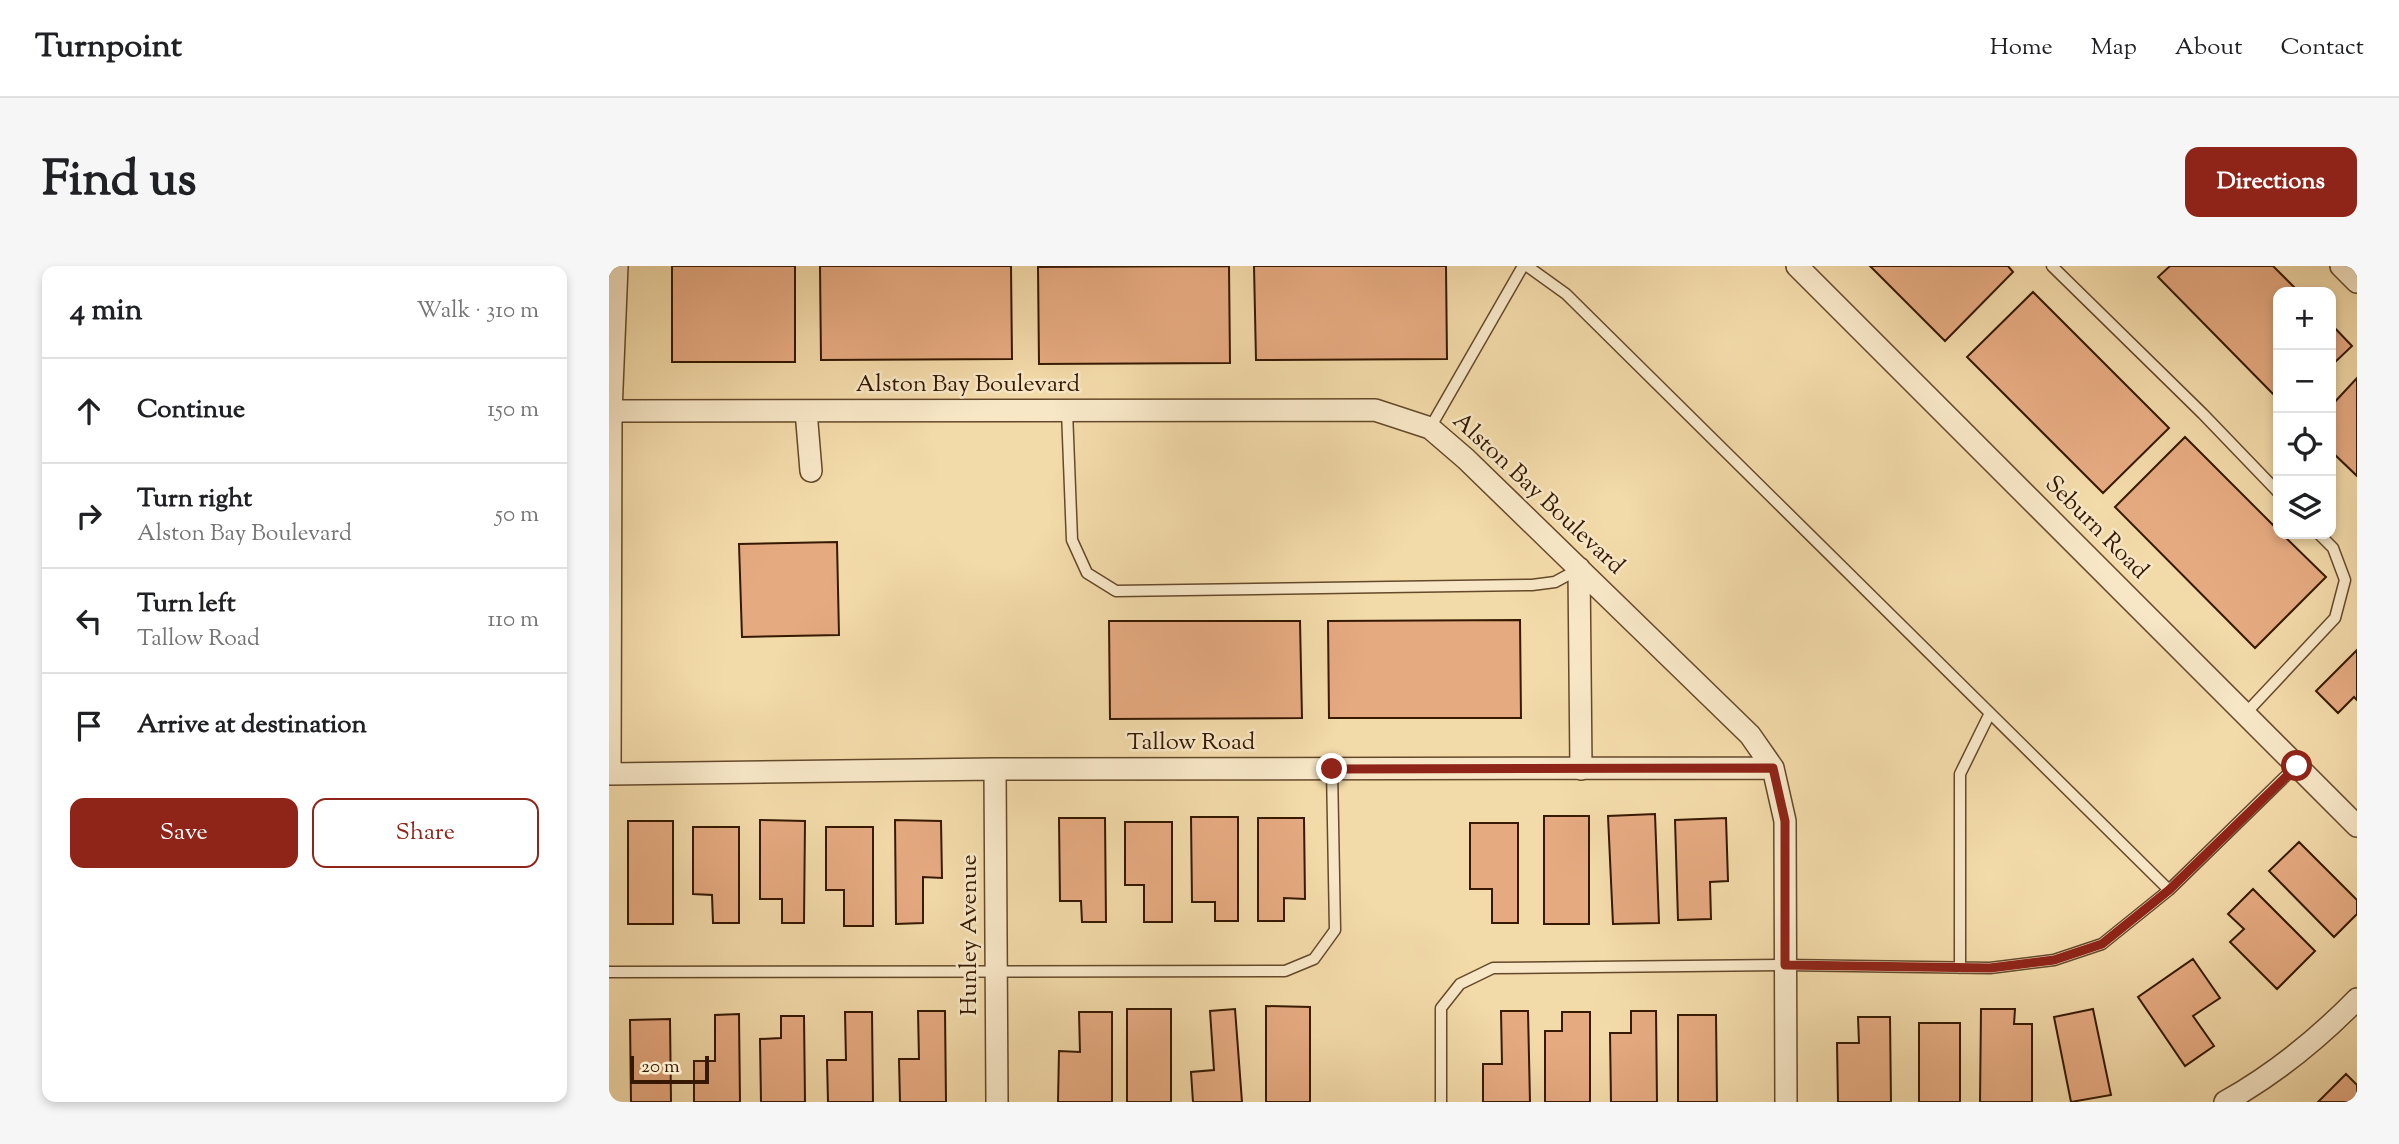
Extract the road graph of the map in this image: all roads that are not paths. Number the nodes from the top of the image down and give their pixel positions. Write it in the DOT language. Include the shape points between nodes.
graph roads {
  1 [pos="617,266"];
  2 [pos="1525,266"];
  3 [pos="1797,266"];
  4 [pos="2052,266"];
  5 [pos="2341,266"];
  6 [pos="2357,282"];
  7 [pos="806,411"];
  8 [pos="1067,411"];
  9 [pos="610,412"];
  10 [pos="1430,428"];
  11 [pos="811,471"];
  12 [pos="2273,487"];
  13 [pos="2324,539"];
  14 [pos="1579,569"];
  15 [pos="1990,713"];
  16 [pos="2245,714"];
  17 [pos="2297,766"];
  18 [pos="1773,768"];
  19 [pos="995,769"];
  20 [pos="1332,769"];
  21 [pos="1581,769"];
  22 [pos="610,774"];
  23 [pos="2357,826"];
  24 [pos="2169,890"];
  25 [pos="1785,965"];
  26 [pos="1961,968"];
  27 [pos="996,971"];
  28 [pos="609,972"];
  29 [pos="2357,999"];
  30 [pos="997,1102"];
  31 [pos="1441,1102"];
  32 [pos="1786,1102"];
  33 [pos="2225,1102"];
  1 -- 9 [label="street"];
  2 -- 10 [label="lane"];
  2 -- 15 [label="lane" via="1566,294"];
  3 -- 16 [label="street, Seburn Road"];
  4 -- 12 [label="lane"];
  5 -- 6 [label="street"];
  7 -- 8 [label="street, Alston Bay Boulevard"];
  7 -- 9 [label="street, Alston Bay Boulevard"];
  7 -- 11 [label="street"];
  8 -- 10 [label="street, Alston Bay Boulevard" via="1375,411"];
  8 -- 14 [label="lane" via="1072,540 1087,573 1116,591 1532,585 1555,582"];
  9 -- 22 [label="street"];
  10 -- 14 [label="street, Alston Bay Boulevard"];
  13 -- 16 [label="lane" via="2333,548 2345,580 2335,618"];
  14 -- 18 [label="street, Alston Bay Boulevard" via="1750,735"];
  14 -- 21 [label="street"];
  15 -- 24 [label="lane"];
  15 -- 26 [label="lane" via="1960,774"];
  16 -- 17 [label="street, Seburn Road"];
  17 -- 23 [label="street, Seburn Road"];
  17 -- 24 [label="lane"];
  18 -- 21 [label="street, Tallow Road"];
  18 -- 25 [label="street, Alston Bay Boulevard" via="1785,821"];
  19 -- 20 [label="street, Tallow Road"];
  19 -- 22 [label="street, Tallow Road"];
  19 -- 27 [label="street, Hunley Avenue"];
  20 -- 21 [label="street, Tallow Road"];
  20 -- 27 [label="lane" via="1335,930 1314,959 1285,971"];
  24 -- 26 [label="lane" via="2102,944 2054,960"];
  25 -- 26 [label="lane"];
  25 -- 31 [label="lane" via="1493,968 1459,984 1441,1008"];
  25 -- 32 [label="street, Alston Bay Boulevard"];
  27 -- 28 [label="lane"];
  27 -- 30 [label="street, Hunley Avenue"];
  29 -- 33 [label="street" via="2328,1029"];
}
